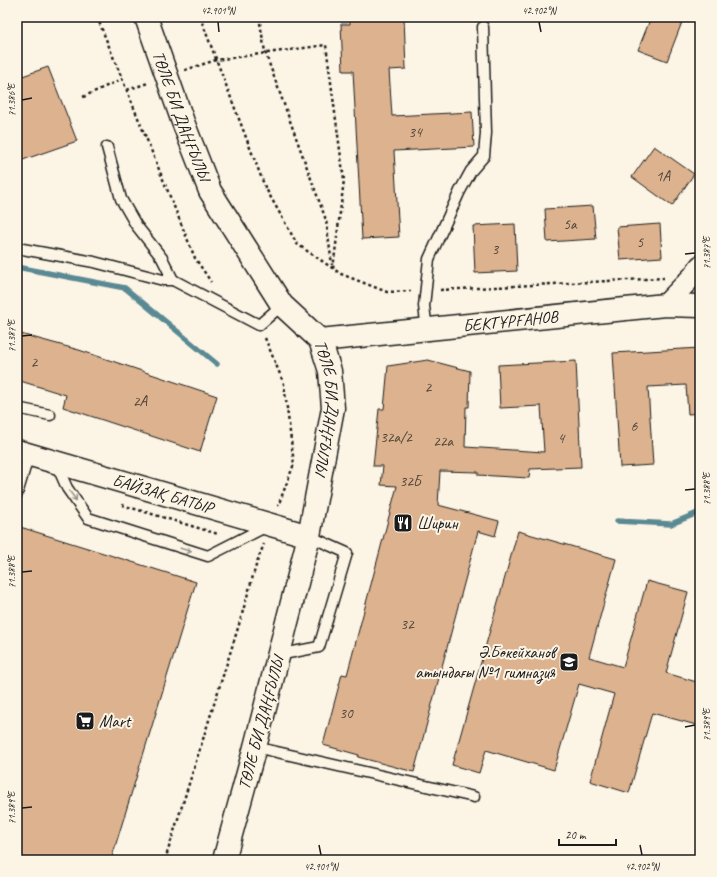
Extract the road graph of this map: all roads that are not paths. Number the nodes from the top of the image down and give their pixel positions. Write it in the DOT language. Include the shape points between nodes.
graph roads {
  1 [pos="146,17"];
  2 [pos="484,27"];
  3 [pos="107,147"];
  4 [pos="17,248"];
  5 [pos="696,271"];
  6 [pos="173,280"];
  7 [pos="282,305"];
  8 [pos="665,305"];
  9 [pos="700,306"];
  10 [pos="427,330"];
  11 [pos="320,340"];
  12 [pos="17,408"];
  13 [pos="50,416"];
  14 [pos="23,452"];
  15 [pos="56,462"];
  16 [pos="17,494"];
  17 [pos="271,524"];
  18 [pos="309,536"];
  19 [pos="278,655"];
  20 [pos="255,747"];
  21 [pos="474,797"];
  22 [pos="224,860"];
  1 -- 7 [label="street, ТӨЛЕ БИ ДАҢҒЫЛЫ" via="210,191"];
  2 -- 10 [label="lane" via="484,156 467,178 430,259 424,306"];
  3 -- 6 [label="lane" via="121,198 136,225 162,258"];
  4 -- 6 [label="lane" via="94,262 163,280"];
  5 -- 8 [label="street"];
  6 -- 7 [label="lane" via="259,325"];
  7 -- 11 [label="street, ТӨЛЕ БИ ДАҢҒЫЛЫ"];
  8 -- 9 [label="street, БЕКТҰРҒАНОВ"];
  8 -- 10 [label="street, БЕКТҰРҒАНОВ"];
  10 -- 11 [label="street, БЕКТҰРҒАНОВ"];
  11 -- 18 [label="street, ТӨЛЕ БИ ДАҢҒЫЛЫ" via="330,371 333,408"];
  12 -- 13 [label="lane"];
  14 -- 15 [label="street, БАЙЗАҚ БАТЫР"];
  14 -- 16 [label="lane"];
  15 -- 17 [label="street, БАЙЗАҚ БАТЫР"];
  15 -- 17 [label="lane, one-way" via="67,488 88,518 208,556"];
  17 -- 18 [label="street, БАЙЗАҚ БАТЫР"];
  18 -- 19 [label="street, ТӨЛЕ БИ ДАҢҒЫЛЫ"];
  18 -- 19 [label="lane" via="347,553 319,647"];
  19 -- 20 [label="street, ТӨЛЕ БИ ДАҢҒЫЛЫ"];
  20 -- 21 [label="lane"];
  20 -- 22 [label="street, ТӨЛЕ БИ ДАҢҒЫЛЫ"];
}
